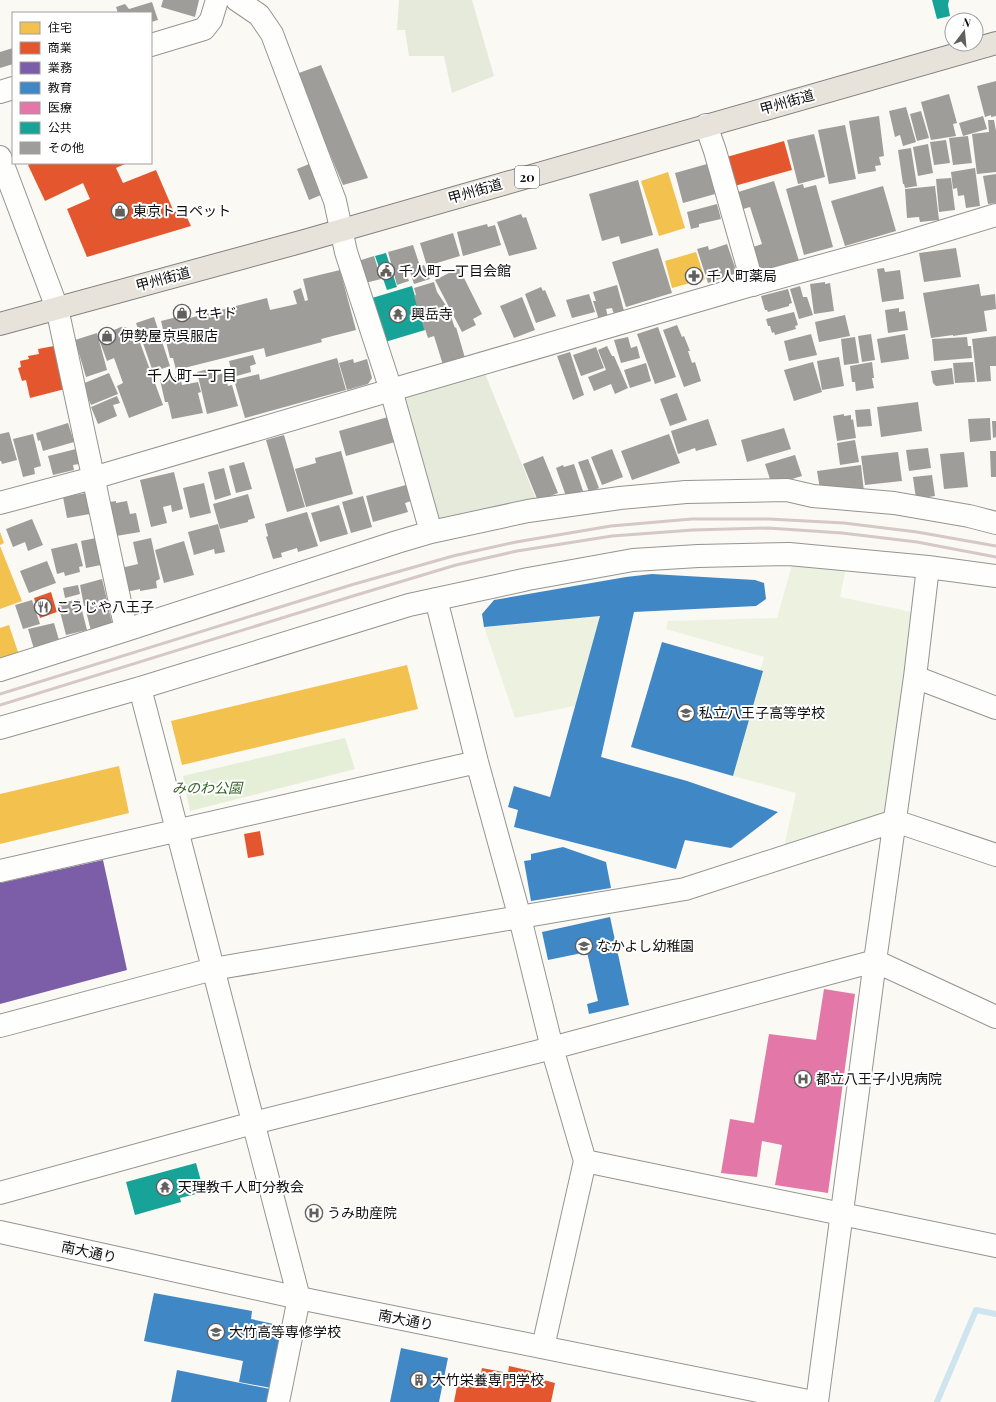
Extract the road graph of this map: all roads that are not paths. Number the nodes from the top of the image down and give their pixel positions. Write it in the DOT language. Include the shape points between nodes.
graph roads {
  1 [pos="217,0"];
  2 [pos="237,0"];
  3 [pos="996,42"];
  4 [pos="152,45"];
  5 [pos="12,88"];
  6 [pos="0,92"];
  7 [pos="706,125"];
  8 [pos="0,157"];
  9 [pos="996,215"];
  10 [pos="341,229"];
  11 [pos="753,285"];
  12 [pos="57,308"];
  13 [pos="0,324"];
  14 [pos="391,390"];
  15 [pos="93,478"];
  16 [pos="0,503"];
  17 [pos="996,523"];
  18 [pos="431,532"];
  19 [pos="928,567"];
  20 [pos="996,576"];
  21 [pos="436,599"];
  22 [pos="126,630"];
  23 [pos="0,670"];
  24 [pos="915,677"];
  25 [pos="140,688"];
  26 [pos="996,708"];
  27 [pos="0,728"];
  28 [pos="477,762"];
  29 [pos="894,821"];
  30 [pos="177,830"];
  31 [pos="996,855"];
  32 [pos="0,871"];
  33 [pos="520,918"];
  34 [pos="875,961"];
  35 [pos="213,969"];
  36 [pos="996,1017"];
  37 [pos="0,1026"];
  38 [pos="552,1048"];
  39 [pos="253,1123"];
  40 [pos="585,1161"];
  41 [pos="0,1193"];
  42 [pos="842,1213"];
  43 [pos="0,1232"];
  44 [pos="996,1246"];
  45 [pos="298,1298"];
  46 [pos="543,1347"];
  47 [pos="278,1402"];
  48 [pos="812,1402"];
  49 [pos="817,1402"];
  1 -- 4 [label="street" via="211,20 204,29"];
  2 -- 10 [label="street" via="259,15 272,34 335,201"];
  3 -- 7 [label="highway, 甲州街道 / 20"];
  5 -- 6 [label="street"];
  7 -- 10 [label="highway, 甲州街道 / 20"];
  7 -- 11 [label="street"];
  8 -- 12 [label="street"];
  9 -- 11 [label="street"];
  10 -- 12 [label="highway, 甲州街道 / 20"];
  10 -- 14 [label="street"];
  11 -- 14 [label="street"];
  12 -- 13 [label="highway, 甲州街道 / 20"];
  12 -- 15 [label="street"];
  14 -- 15 [label="street"];
  14 -- 18 [label="street"];
  15 -- 16 [label="street"];
  15 -- 22 [label="street"];
  17 -- 18 [label="street" via="894,503 771,490 686,492 620,498 528,511"];
  18 -- 22 [label="street"];
  19 -- 20 [label="street"];
  19 -- 21 [label="street" via="789,554 633,560"];
  19 -- 24 [label="street"];
  21 -- 25 [label="street" via="409,605"];
  21 -- 28 [label="street"];
  22 -- 23 [label="street"];
  24 -- 26 [label="street"];
  24 -- 29 [label="street"];
  25 -- 27 [label="street"];
  25 -- 30 [label="street"];
  28 -- 30 [label="street"];
  28 -- 33 [label="street"];
  29 -- 31 [label="street"];
  29 -- 33 [label="street" via="685,889"];
  29 -- 34 [label="street"];
  30 -- 32 [label="street"];
  30 -- 35 [label="street"];
  33 -- 35 [label="street"];
  33 -- 38 [label="street"];
  34 -- 36 [label="street"];
  34 -- 38 [label="street"];
  34 -- 42 [label="street"];
  35 -- 37 [label="street"];
  35 -- 39 [label="street"];
  38 -- 39 [label="street"];
  38 -- 40 [label="street"];
  39 -- 41 [label="street"];
  39 -- 45 [label="street"];
  40 -- 42 [label="street"];
  40 -- 46 [label="street"];
  42 -- 44 [label="street"];
  42 -- 49 [label="street"];
  43 -- 45 [label="street, 南大通り"];
  45 -- 46 [label="street, 南大通り"];
  45 -- 47 [label="street"];
  46 -- 48 [label="street, 南大通り"];
}
